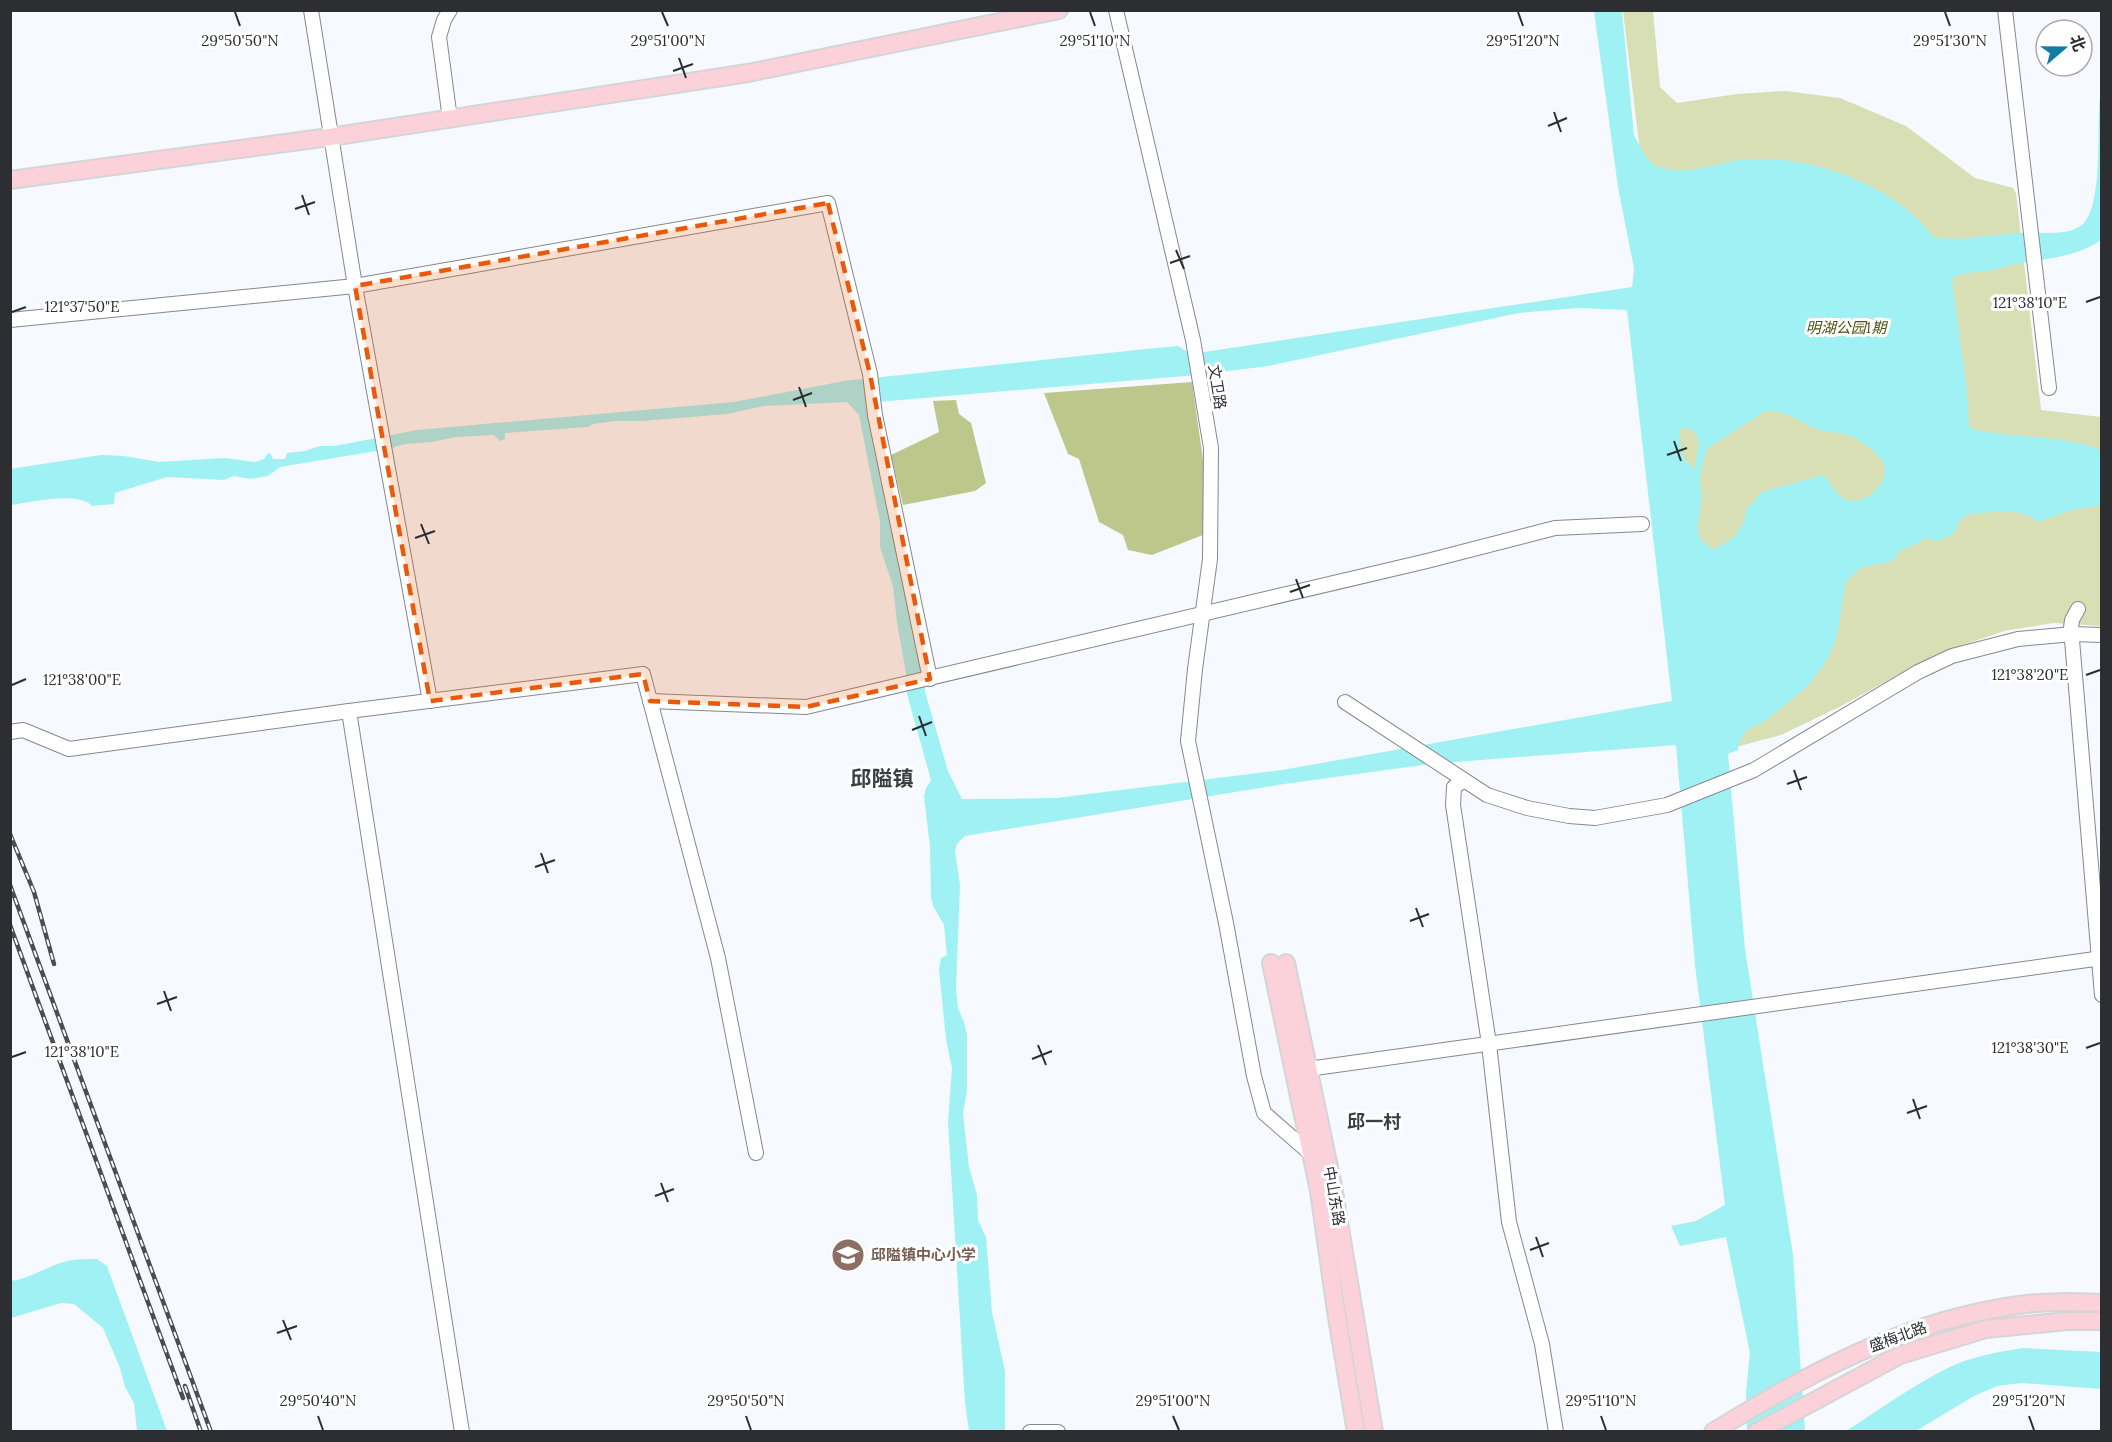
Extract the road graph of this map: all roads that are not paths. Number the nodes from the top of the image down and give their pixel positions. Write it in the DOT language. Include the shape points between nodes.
graph roads {
  1 [pos="311,10"];
  2 [pos="450,10"];
  3 [pos="1059,10"];
  4 [pos="1116,10"];
  5 [pos="2005,10"];
  6 [pos="450,119"];
  7 [pos="330,137"];
  8 [pos="10,180"];
  9 [pos="355,286"];
  10 [pos="10,320"];
  11 [pos="2049,388"];
  12 [pos="1642,524"];
  13 [pos="2078,609"];
  14 [pos="2073,634"];
  15 [pos="2102,635"];
  16 [pos="930,679"];
  17 [pos="650,700"];
  18 [pos="430,701"];
  19 [pos="1345,702"];
  20 [pos="349,711"];
  21 [pos="10,732"];
  22 [pos="1463,781"];
  23 [pos="2100,958"];
  24 [pos="2102,995"];
  25 [pos="1489,1044"];
  26 [pos="1308,1070"];
  27 [pos="756,1153"];
  28 [pos="1311,1154"];
  29 [pos="2102,1303"];
  30 [pos="2102,1321"];
  31 [pos="462,1431"];
  32 [pos="1030,1431"];
  33 [pos="1058,1431"];
  34 [pos="1356,1431"];
  35 [pos="1374,1431"];
  36 [pos="1556,1431"];
  37 [pos="1713,1431"];
  38 [pos="1757,1431"];
  1 -- 7 [label="street"];
  2 -- 6 [label="street" via="439,37"];
  3 -- 6 [label="main road" via="748,73"];
  4 -- 28 [label="street, 文卫路" via="1193,340 1211,448 1210,559 1188,741 1264,1113"];
  5 -- 11 [label="street"];
  6 -- 7 [label="main road"];
  7 -- 8 [label="main road"];
  7 -- 9 [label="street"];
  9 -- 10 [label="street"];
  9 -- 16 [label="street" via="828,203 870,374 875,415"];
  9 -- 18 [label="street"];
  12 -- 16 [label="street" via="1555,528"];
  13 -- 14 [label="street" via="2072,620"];
  14 -- 15 [label="street"];
  14 -- 22 [label="street" via="2018,639 1952,656 1918,672 1754,770 1667,804 1595,818 1569,816 1487,795"];
  14 -- 23 [label="street"];
  16 -- 17 [label="street" via="806,707"];
  17 -- 18 [label="street" via="644,674"];
  17 -- 27 [label="street" via="718,958"];
  18 -- 20 [label="street"];
  19 -- 22 [label="street"];
  20 -- 21 [label="street" via="69,749 23,730"];
  20 -- 31 [label="street"];
  22 -- 25 [label="street" via="1454,787 1453,805"];
  23 -- 24 [label="street"];
  23 -- 25 [label="street"];
  25 -- 26 [label="street"];
  25 -- 36 [label="street" via="1509,1222 1542,1344"];
  26 -- 28 [label="main road, 中山东路" via="1278,963"];
  26 -- 35 [label="main road, 中山东路" via="1333,1186"];
  28 -- 34 [label="main road, 中山东路"];
  29 -- 37 [label="main road, 盛梅北路" via="2020,1305 1909,1331 1815,1373"];
  30 -- 38 [label="main road, 盛梅北路" via="1986,1329 1900,1355"];
  32 -- 33 [label="street"];
}
